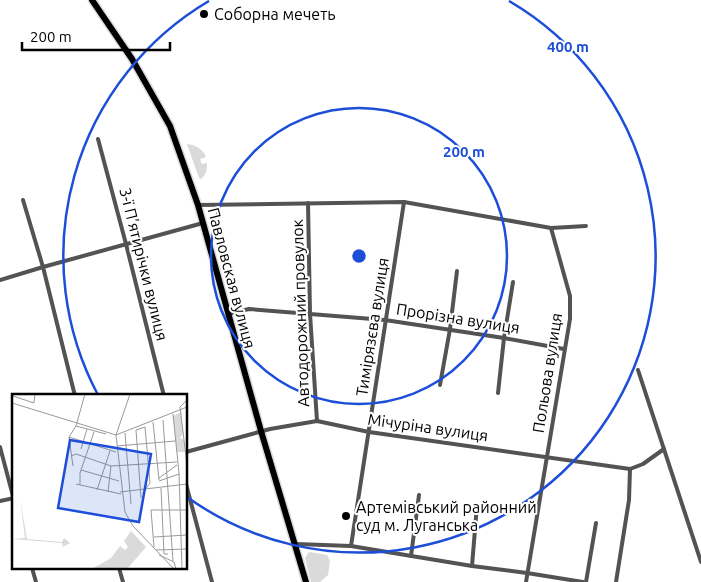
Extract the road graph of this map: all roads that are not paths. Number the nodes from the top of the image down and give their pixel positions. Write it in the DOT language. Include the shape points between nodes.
graph roads {
  1 [pos="92,0"];
  2 [pos="98,139"];
  3 [pos="23,200"];
  4 [pos="404,202"];
  5 [pos="308,203"];
  6 [pos="198,205"];
  7 [pos="203,224"];
  8 [pos="586,226"];
  9 [pos="551,228"];
  10 [pos="126,244"];
  11 [pos="43,267"];
  12 [pos="457,271"];
  13 [pos="0,281"];
  14 [pos="513,282"];
  15 [pos="228,314"];
  16 [pos="310,314"];
  17 [pos="385,320"];
  18 [pos="450,329"];
  19 [pos="504,338"];
  20 [pos="564,349"];
  21 [pos="638,370"];
  22 [pos="440,385"];
  23 [pos="498,393"];
  24 [pos="75,394"];
  25 [pos="164,394"];
  26 [pos="317,421"];
  27 [pos="261,431"];
  28 [pos="369,432"];
  29 [pos="0,447"];
  30 [pos="664,449"];
  31 [pos="188,451"];
  32 [pos="547,456"];
  33 [pos="630,469"];
  34 [pos="12,492"];
  35 [pos="188,492"];
  36 [pos="419,495"];
  37 [pos="477,505"];
  38 [pos="596,524"];
  39 [pos="296,544"];
  40 [pos="351,546"];
  41 [pos="411,556"];
  42 [pos="701,562"];
  43 [pos="472,566"];
  44 [pos="528,573"];
  45 [pos="212,582"];
  46 [pos="306,582"];
  47 [pos="526,582"];
  48 [pos="585,582"];
  49 [pos="616,582"];
  1 -- 6 [label="main road, Павловская вулиця" via="164,113"];
  2 -- 10 [label="street, 3-ї П’ятирічки вулиця"];
  3 -- 11 [label="street"];
  4 -- 5 [label="street"];
  4 -- 9 [label="street"];
  4 -- 17 [label="street, Тимірязєва вулиця"];
  5 -- 6 [label="street"];
  5 -- 16 [label="street, Автодорожний провулок"];
  6 -- 7 [label="main road, Павловская вулиця"];
  7 -- 10 [label="street"];
  7 -- 15 [label="main road, Павловская вулиця"];
  8 -- 9 [label="street"];
  9 -- 20 [label="street, Польова вулиця" via="570,296 570,319"];
  10 -- 11 [label="street"];
  10 -- 25 [label="street, 3-ї П’ятирічки вулиця"];
  11 -- 13 [label="street"];
  11 -- 24 [label="street"];
  12 -- 18 [label="street"];
  14 -- 19 [label="street"];
  15 -- 16 [label="street, Прорізна вулиця" via="249,309"];
  15 -- 27 [label="main road, Павловская вулиця"];
  16 -- 17 [label="street, Прорізна вулиця"];
  16 -- 26 [label="street, Автодорожний провулок"];
  17 -- 18 [label="street, Прорізна вулиця"];
  17 -- 28 [label="street, Тимірязєва вулиця"];
  18 -- 19 [label="street, Прорізна вулиця"];
  18 -- 22 [label="street"];
  19 -- 20 [label="street, Прорізна вулиця"];
  19 -- 23 [label="street"];
  20 -- 32 [label="street, Польова вулиця"];
  21 -- 30 [label="street"];
  26 -- 27 [label="street, Мічуріна вулиця"];
  26 -- 28 [label="street, Мічуріна вулиця"];
  27 -- 31 [label="street, Мічуріна вулиця"];
  27 -- 39 [label="main road, Павловская вулиця"];
  28 -- 32 [label="street, Мічуріна вулиця"];
  28 -- 40 [label="street, Тимірязєва вулиця"];
  29 -- 34 [label="street"];
  30 -- 33 [label="street"];
  30 -- 42 [label="street"];
  32 -- 33 [label="street, Мічуріна вулиця"];
  32 -- 44 [label="street, Польова вулиця"];
  33 -- 49 [label="street" via="629,500"];
  35 -- 45 [label="street"];
  36 -- 41 [label="street"];
  37 -- 43 [label="street"];
  38 -- 48 [label="street"];
  39 -- 40 [label="street"];
  39 -- 46 [label="main road, Павловская вулиця"];
  40 -- 41 [label="street"];
  41 -- 43 [label="street"];
  43 -- 44 [label="street"];
  44 -- 47 [label="street, Польова вулиця"];
  44 -- 48 [label="street"];
}
